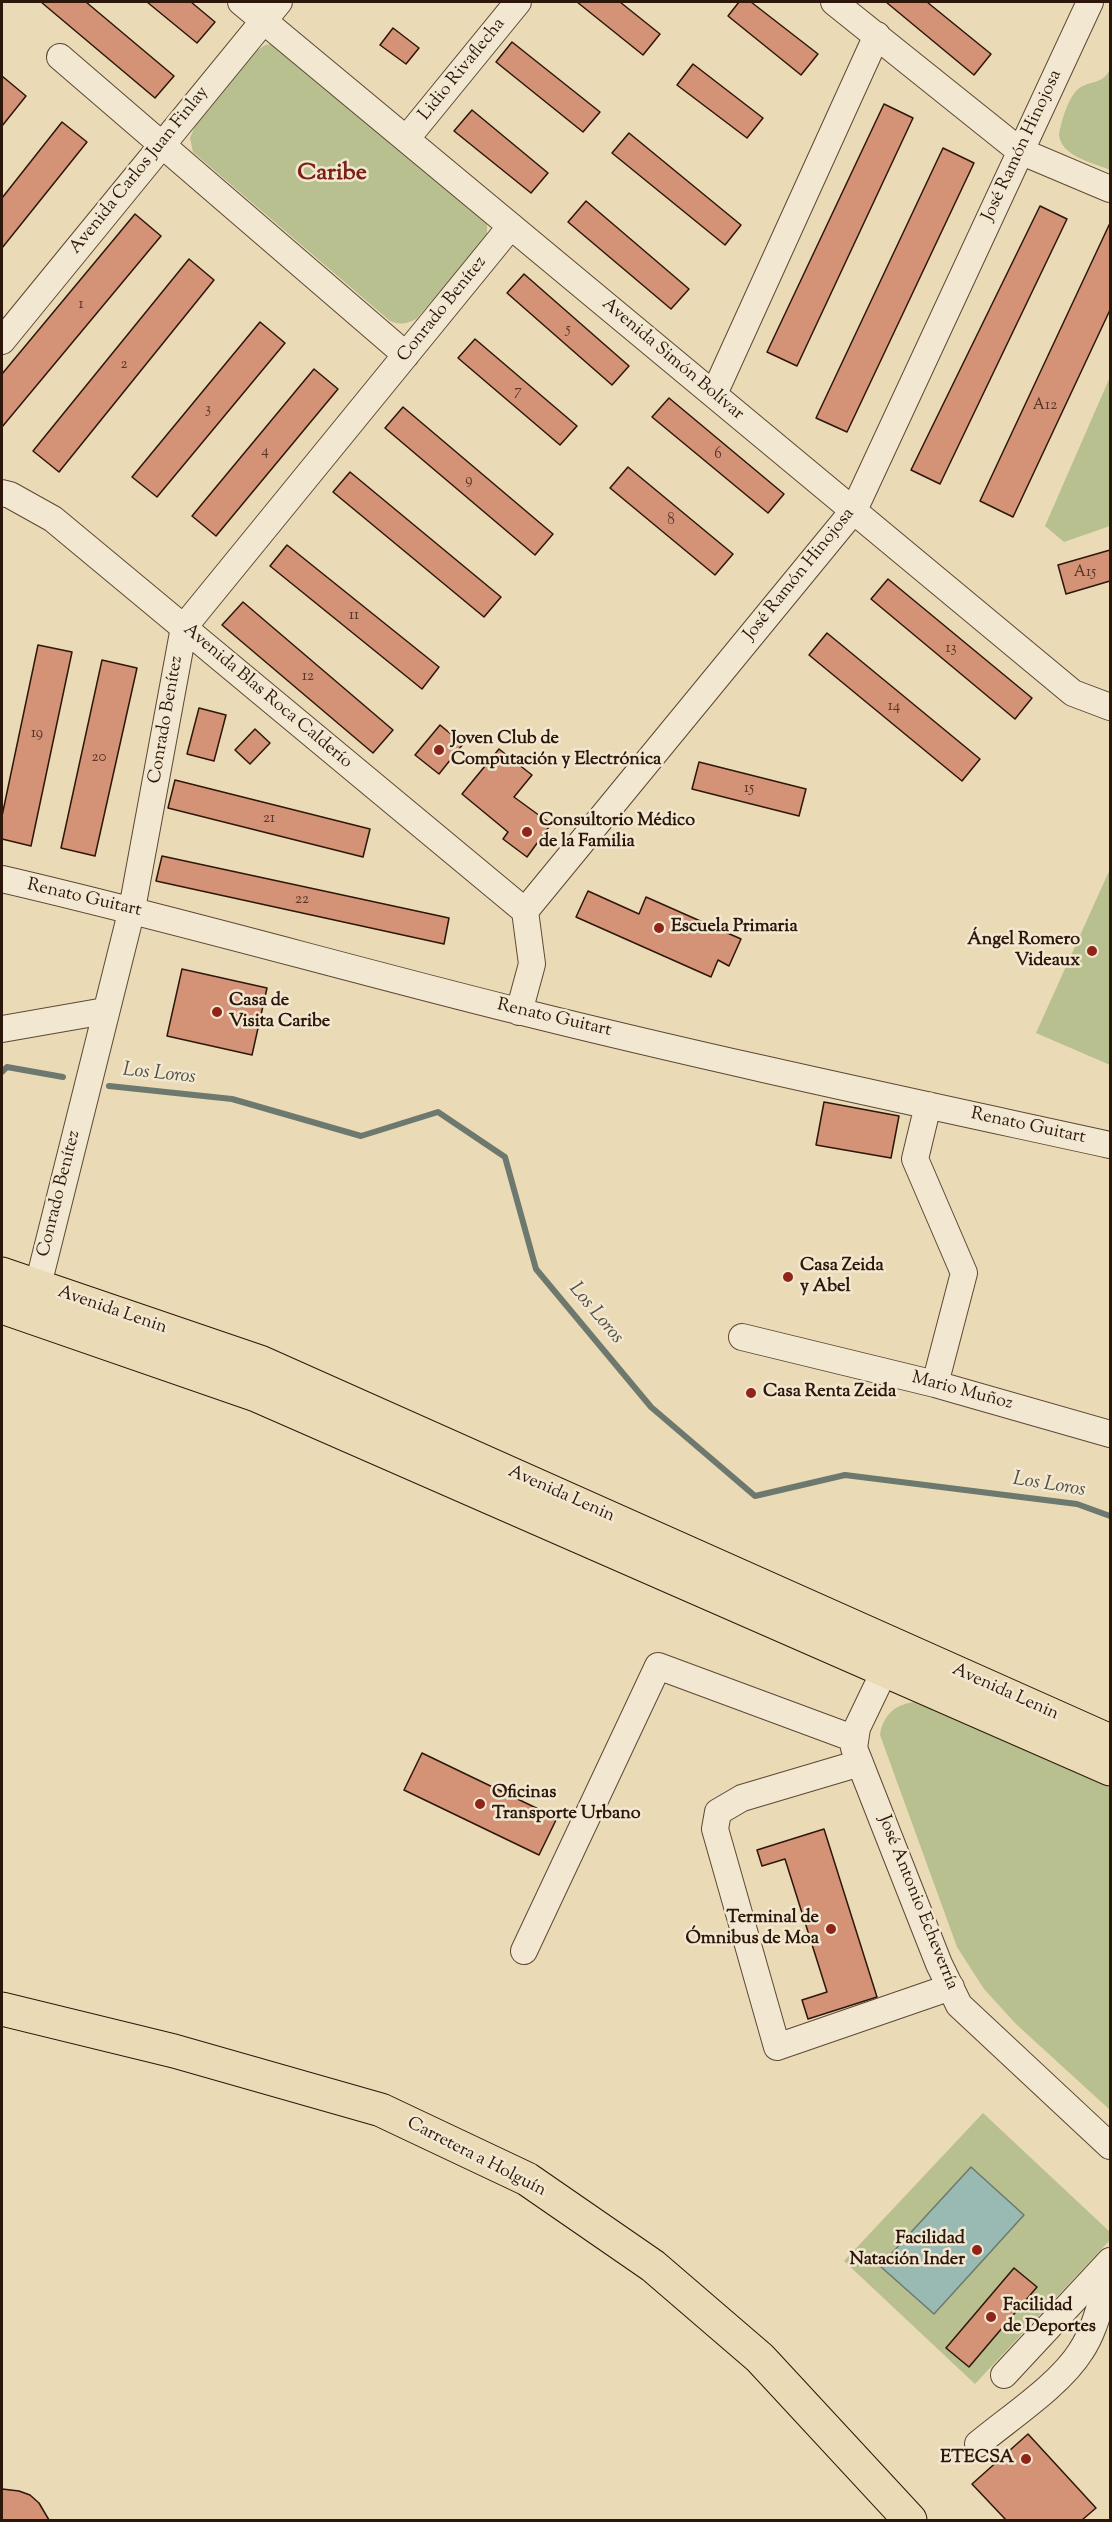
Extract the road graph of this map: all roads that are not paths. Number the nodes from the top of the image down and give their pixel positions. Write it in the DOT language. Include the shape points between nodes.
graph roads {
  1 [pos="241,2"];
  2 [pos="518,2"];
  3 [pos="834,2"];
  4 [pos="1090,2"];
  5 [pos="271,11"];
  6 [pos="877,35"];
  7 [pos="60,57"];
  8 [pos="408,138"];
  9 [pos="162,145"];
  10 [pos="1020,151"];
  11 [pos="1110,189"];
  12 [pos="511,226"];
  13 [pos="2,341"];
  14 [pos="406,355"];
  15 [pos="714,394"];
  16 [pos="2,493"];
  17 [pos="854,510"];
  18 [pos="184,627"];
  19 [pos="1110,707"];
  20 [pos="2,879"];
  21 [pos="132,909"];
  22 [pos="525,911"];
  23 [pos="105,1011"];
  24 [pos="519,1012"];
  25 [pos="2,1029"];
  26 [pos="928,1106"];
  27 [pos="1110,1145"];
  28 [pos="2,1274"];
  29 [pos="23,1303"];
  30 [pos="742,1337"];
  31 [pos="935,1384"];
  32 [pos="1110,1434"];
  33 [pos="892,1657"];
  34 [pos="1110,1741"];
  35 [pos="858,1751"];
  36 [pos="1110,1770"];
  37 [pos="524,1951"];
  38 [pos="951,1987"];
  39 [pos="2,2009"];
  40 [pos="1110,2146"];
  41 [pos="1110,2260"];
  42 [pos="1110,2274"];
  43 [pos="1004,2375"];
  44 [pos="978,2444"];
  45 [pos="910,2520"];
  1 -- 5 [label="street, Avenida Simón Bolívar"];
  2 -- 8 [label="street, Lidio Rivaflecha"];
  3 -- 6 [label="street"];
  4 -- 10 [label="street, José Ramón Hinojosa"];
  5 -- 8 [label="street, Avenida Simón Bolívar"];
  5 -- 9 [label="street, Avenida Carlos Juan Finlay"];
  6 -- 10 [label="street"];
  6 -- 15 [label="street"];
  7 -- 9 [label="street"];
  8 -- 12 [label="street, Avenida Simón Bolívar"];
  9 -- 13 [label="street, Avenida Carlos Juan Finlay"];
  9 -- 14 [label="street"];
  10 -- 11 [label="street"];
  10 -- 17 [label="street, José Ramón Hinojosa"];
  12 -- 14 [label="street, Conrado Benítez"];
  12 -- 15 [label="street, Avenida Simón Bolívar"];
  14 -- 18 [label="street, Conrado Benítez"];
  15 -- 17 [label="street, Avenida Simón Bolívar"];
  16 -- 18 [label="street, Avenida Blas Roca Calderío" via="53,519"];
  17 -- 19 [label="street, Avenida Simón Bolívar" via="1073,693"];
  17 -- 22 [label="street, José Ramón Hinojosa"];
  18 -- 21 [label="street, Conrado Benítez"];
  18 -- 22 [label="street, Avenida Blas Roca Calderío"];
  20 -- 21 [label="street, Renato Guitart"];
  21 -- 23 [label="street, Conrado Benítez"];
  21 -- 24 [label="street, Renato Guitart"];
  22 -- 24 [label="street" via="532,964"];
  23 -- 25 [label="street"];
  23 -- 29 [label="street, Conrado Benítez"];
  24 -- 26 [label="street, Renato Guitart"];
  26 -- 27 [label="street, Renato Guitart"];
  26 -- 31 [label="street" via="915,1159 964,1273"];
  28 -- 29 [label="main road, Avenida Lenin"];
  29 -- 33 [label="main road, Avenida Lenin"];
  30 -- 31 [label="street, Mario Muñoz"];
  31 -- 32 [label="street, Mario Muñoz"];
  33 -- 34 [label="main road, Avenida Lenin"];
  33 -- 35 [label="street" via="857,1728"];
  33 -- 36 [label="main road, Avenida Lenin"];
  35 -- 37 [label="street" via="658,1666"];
  35 -- 38 [label="street, José Antonio Echeverría"];
  35 -- 38 [label="street" via="742,1798 718,1812 715,1829 777,2047"];
  38 -- 40 [label="street, José Antonio Echeverría" via="959,2005"];
  39 -- 45 [label="main road, Carretera a Holguín" via="174,2051 381,2110 527,2180 653,2266 760,2358"];
  41 -- 43 [label="street"];
  42 -- 44 [label="street" via="1093,2325 1074,2362"];
}
